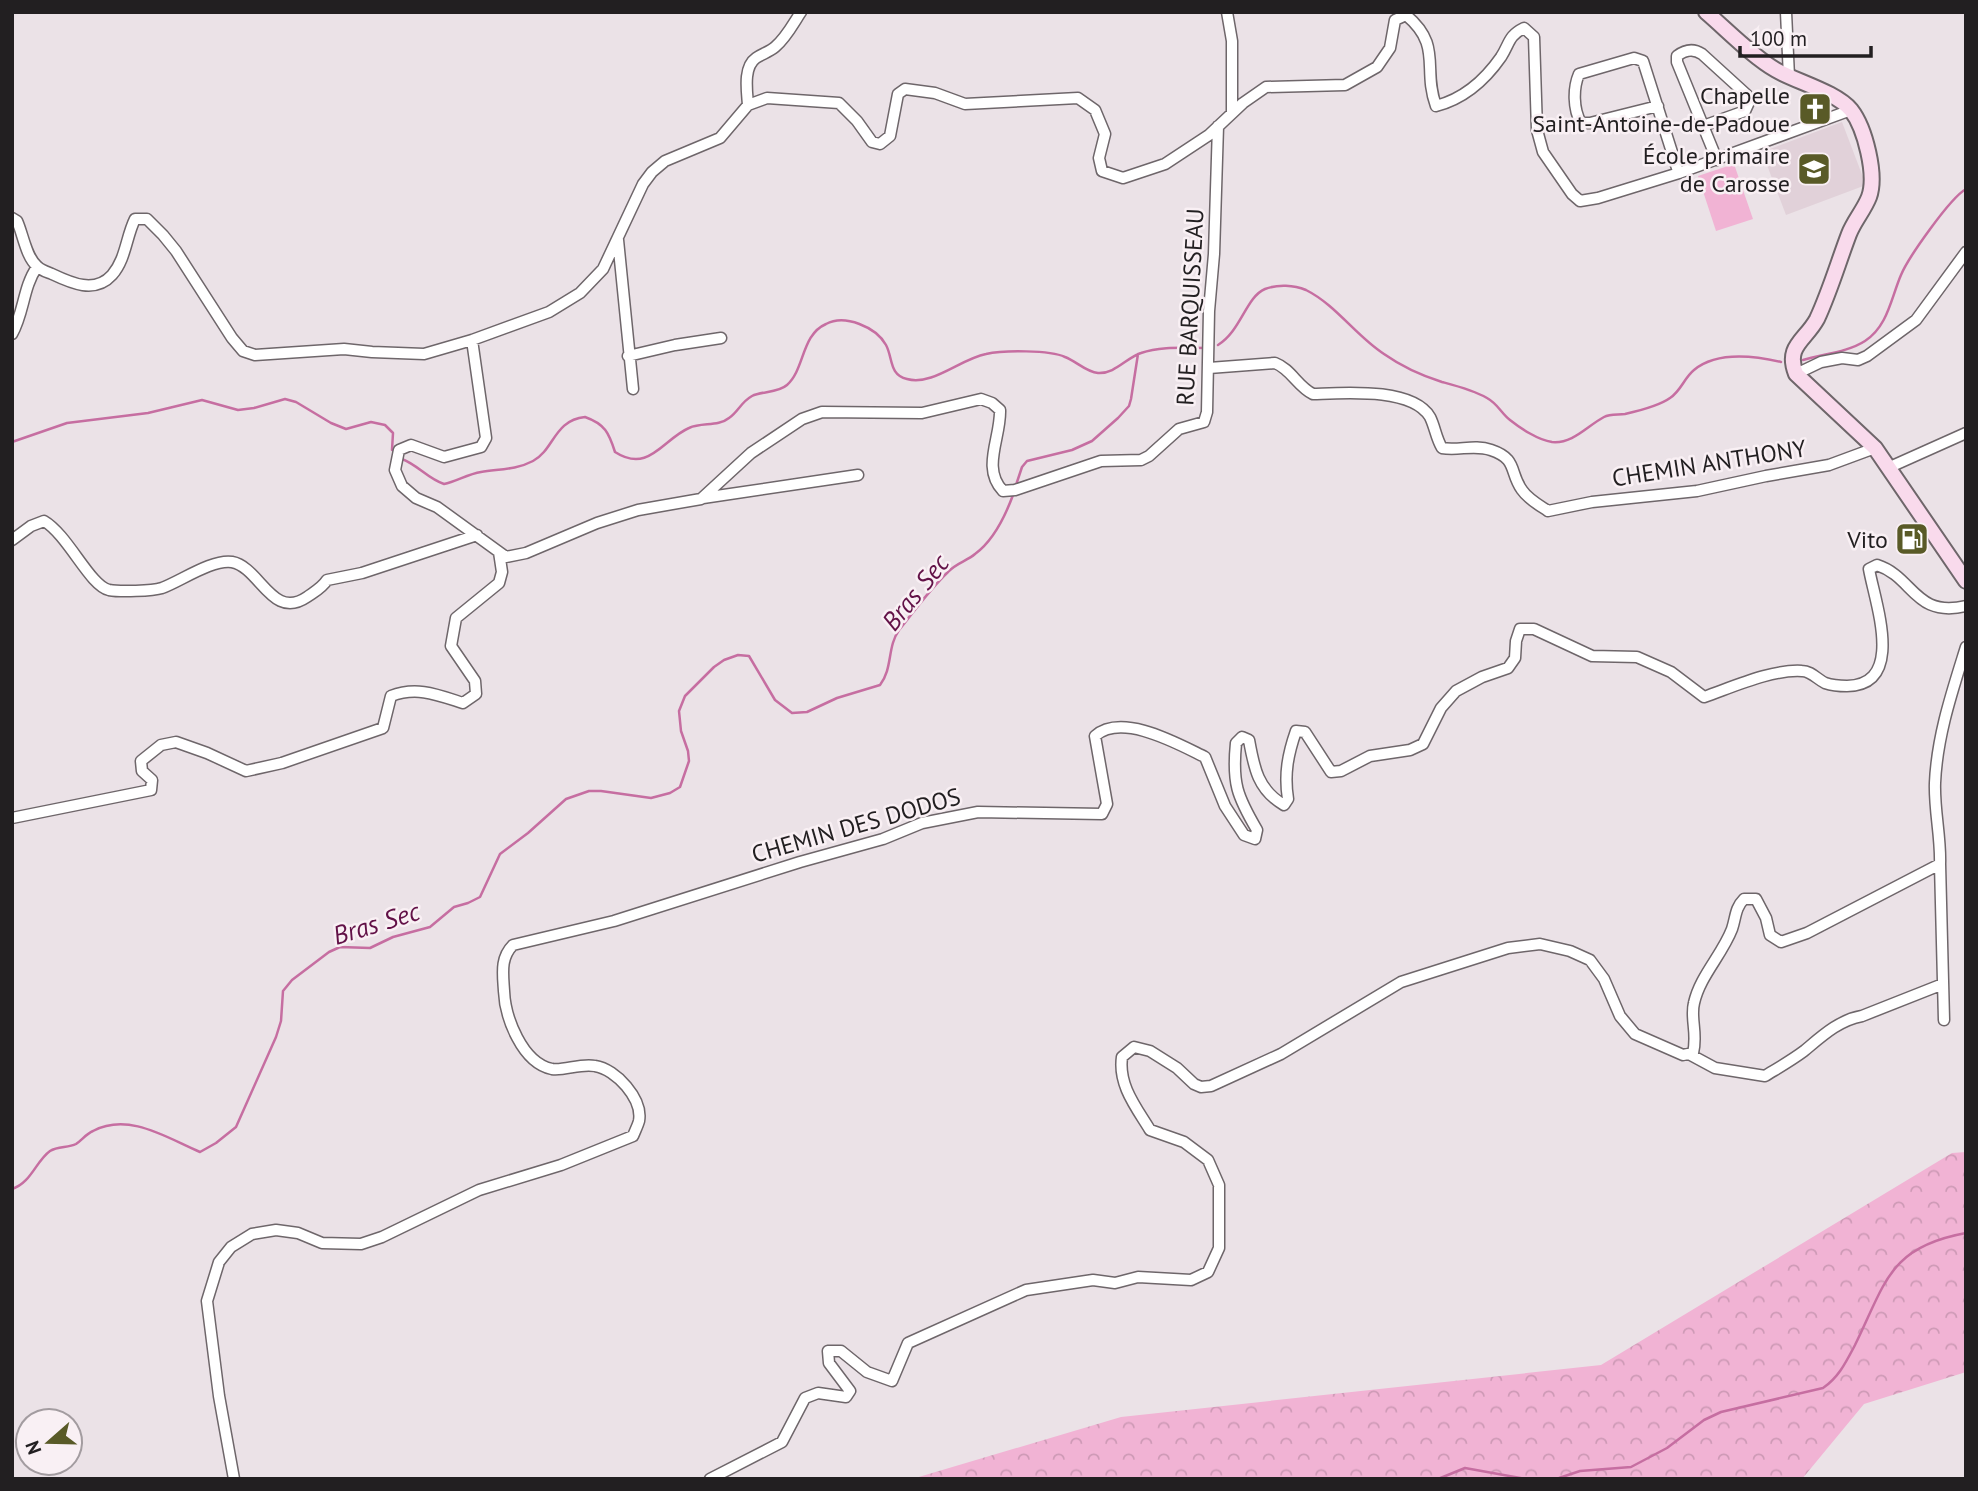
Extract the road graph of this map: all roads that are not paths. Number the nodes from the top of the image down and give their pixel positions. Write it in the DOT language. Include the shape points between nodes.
graph roads {
  1 [pos="801,12"];
  2 [pos="1227,12"];
  3 [pos="1706,12"];
  4 [pos="1786,12"];
  5 [pos="1789,77"];
  6 [pos="748,105"];
  7 [pos="1658,106"];
  8 [pos="1851,110"];
  9 [pos="1232,113"];
  10 [pos="1218,126"];
  11 [pos="1703,126"];
  12 [pos="1717,160"];
  13 [pos="1679,173"];
  14 [pos="12,218"];
  15 [pos="618,236"];
  16 [pos="1966,252"];
  17 [pos="37,267"];
  18 [pos="12,334"];
  19 [pos="721,338"];
  20 [pos="472,340"];
  21 [pos="628,356"];
  22 [pos="1209,368"];
  23 [pos="1796,374"];
  24 [pos="633,389"];
  25 [pos="1966,433"];
  26 [pos="1875,448"];
  27 [pos="1890,467"];
  28 [pos="858,475"];
  29 [pos="701,499"];
  30 [pos="477,535"];
  31 [pos="12,540"];
  32 [pos="499,552"];
  33 [pos="1966,581"];
  34 [pos="1966,606"];
  35 [pos="1966,647"];
  36 [pos="12,818"];
  37 [pos="1940,864"];
  38 [pos="1943,984"];
  39 [pos="1944,1020"];
  40 [pos="1689,1054"];
  41 [pos="234,1479"];
  42 [pos="710,1479"];
  1 -- 6 [label="street" via="785,37 750,64"];
  2 -- 9 [label="street" via="1232,41"];
  3 -- 5 [label="main road" via="1773,69"];
  4 -- 5 [label="street"];
  5 -- 8 [label="main road"];
  6 -- 10 [label="street" via="767,99 839,103 872,142 880,144 890,136 898,94 905,89 965,104 1078,98 1095,110 1105,134 1099,158 1102,171 1123,178 1165,163"];
  6 -- 15 [label="street" via="720,138 665,161 652,172"];
  7 -- 7 [label="street" via="1643,61 1634,58 1579,74 1575,83 1576,115 1581,123"];
  7 -- 13 [label="street"];
  8 -- 12 [label="street"];
  8 -- 23 [label="main road" via="1871,163 1872,189 1815,323 1794,349"];
  9 -- 10 [label="street"];
  9 -- 13 [label="street" via="1266,87 1345,85 1377,67 1390,48 1395,20 1406,15 1429,44 1431,93 1436,106 1454,101 1479,82 1513,33 1524,28 1534,37 1536,130 1543,152 1572,194 1580,201 1598,198"];
  10 -- 22 [label="street, RUE BARQUISSEAU"];
  11 -- 11 [label="street" via="1745,111 1750,100 1696,50 1677,56 1677,62"];
  11 -- 12 [label="street"];
  12 -- 13 [label="street"];
  14 -- 17 [label="street"];
  15 -- 20 [label="street" via="603,270 580,293 549,312"];
  15 -- 21 [label="street"];
  16 -- 23 [label="street" via="1916,320 1867,356 1821,362"];
  17 -- 18 [label="street" via="29,277"];
  17 -- 20 [label="street" via="86,287 100,284 121,260 139,217 163,235 243,351 255,355 344,349 424,354"];
  19 -- 21 [label="street"];
  20 -- 30 [label="street" via="486,438 481,447 444,457 411,445 399,450 396,470 402,486 416,498"];
  21 -- 24 [label="street"];
  22 -- 26 [label="street, CHEMIN ANTHONY" via="1275,363 1313,394 1375,393 1418,405 1429,417 1442,448 1477,446 1509,459 1522,491 1548,511 1697,491 1829,465"];
  22 -- 29 [label="street, RUE BARQUISSEAU" via="1204,422 1179,429 1141,460 1101,461 1003,491 995,483 992,468 1000,421 1000,410 992,403 981,399 922,413 822,412 802,419 751,453"];
  23 -- 26 [label="main road"];
  25 -- 27 [label="street"];
  26 -- 27 [label="main road"];
  27 -- 33 [label="main road"];
  28 -- 29 [label="street"];
  29 -- 32 [label="street" via="627,513 526,553 506,557"];
  30 -- 31 [label="street" via="327,580 290,605 236,562 212,566 160,589 107,590 89,576 65,540 44,521"];
  30 -- 32 [label="street"];
  32 -- 36 [label="street" via="499,583 456,618 454,627 451,646 475,681 473,698 463,703 425,691 404,691 391,696 383,728 246,771 176,742 161,745 141,761 142,771 152,780 151,790"];
  34 -- 41 [label="street, CHEMIN DES DODOS" via="1938,609 1877,565 1869,569 1883,649 1872,678 1845,686 1825,682 1805,670 1783,672 1704,697 1671,672 1637,657 1592,656 1534,629 1520,629 1515,658 1508,668 1456,691 1441,708 1423,744 1410,750 1370,756 1331,772 1306,732 1296,731 1288,755 1288,799 1284,805 1263,788 1250,740 1241,737 1233,767 1240,801 1257,830 1255,839 1244,835 1225,806 1205,757 1132,728 1103,729 1095,736 1107,804 1102,814 978,812 922,823 614,921 513,945 502,968 504,1002 524,1050 553,1069 598,1066 616,1077 637,1102 639,1120 633,1136 480,1190 361,1244 322,1242 276,1230 252,1234 232,1247 219,1262 207,1301"];
  35 -- 37 [label="street" via="1937,755"];
  37 -- 38 [label="street"];
  37 -- 40 [label="street" via="1787,941 1770,934 1756,899 1744,899 1700,984 1693,1006 1696,1039"];
  38 -- 39 [label="street"];
  38 -- 40 [label="street" via="1850,1018 1765,1076 1715,1068"];
  40 -- 42 [label="street" via="1635,1034 1590,960 1540,944 1508,948 1401,982 1281,1054 1211,1086 1194,1084 1150,1051 1134,1047 1122,1057 1120,1067 1124,1086 1150,1130 1184,1142 1208,1160 1219,1185 1219,1248 1208,1272 1191,1280 1138,1277 1026,1290 908,1343 892,1381 866,1372 841,1351 828,1351 829,1363 850,1391 846,1396 818,1393 805,1398 782,1442"];
}
